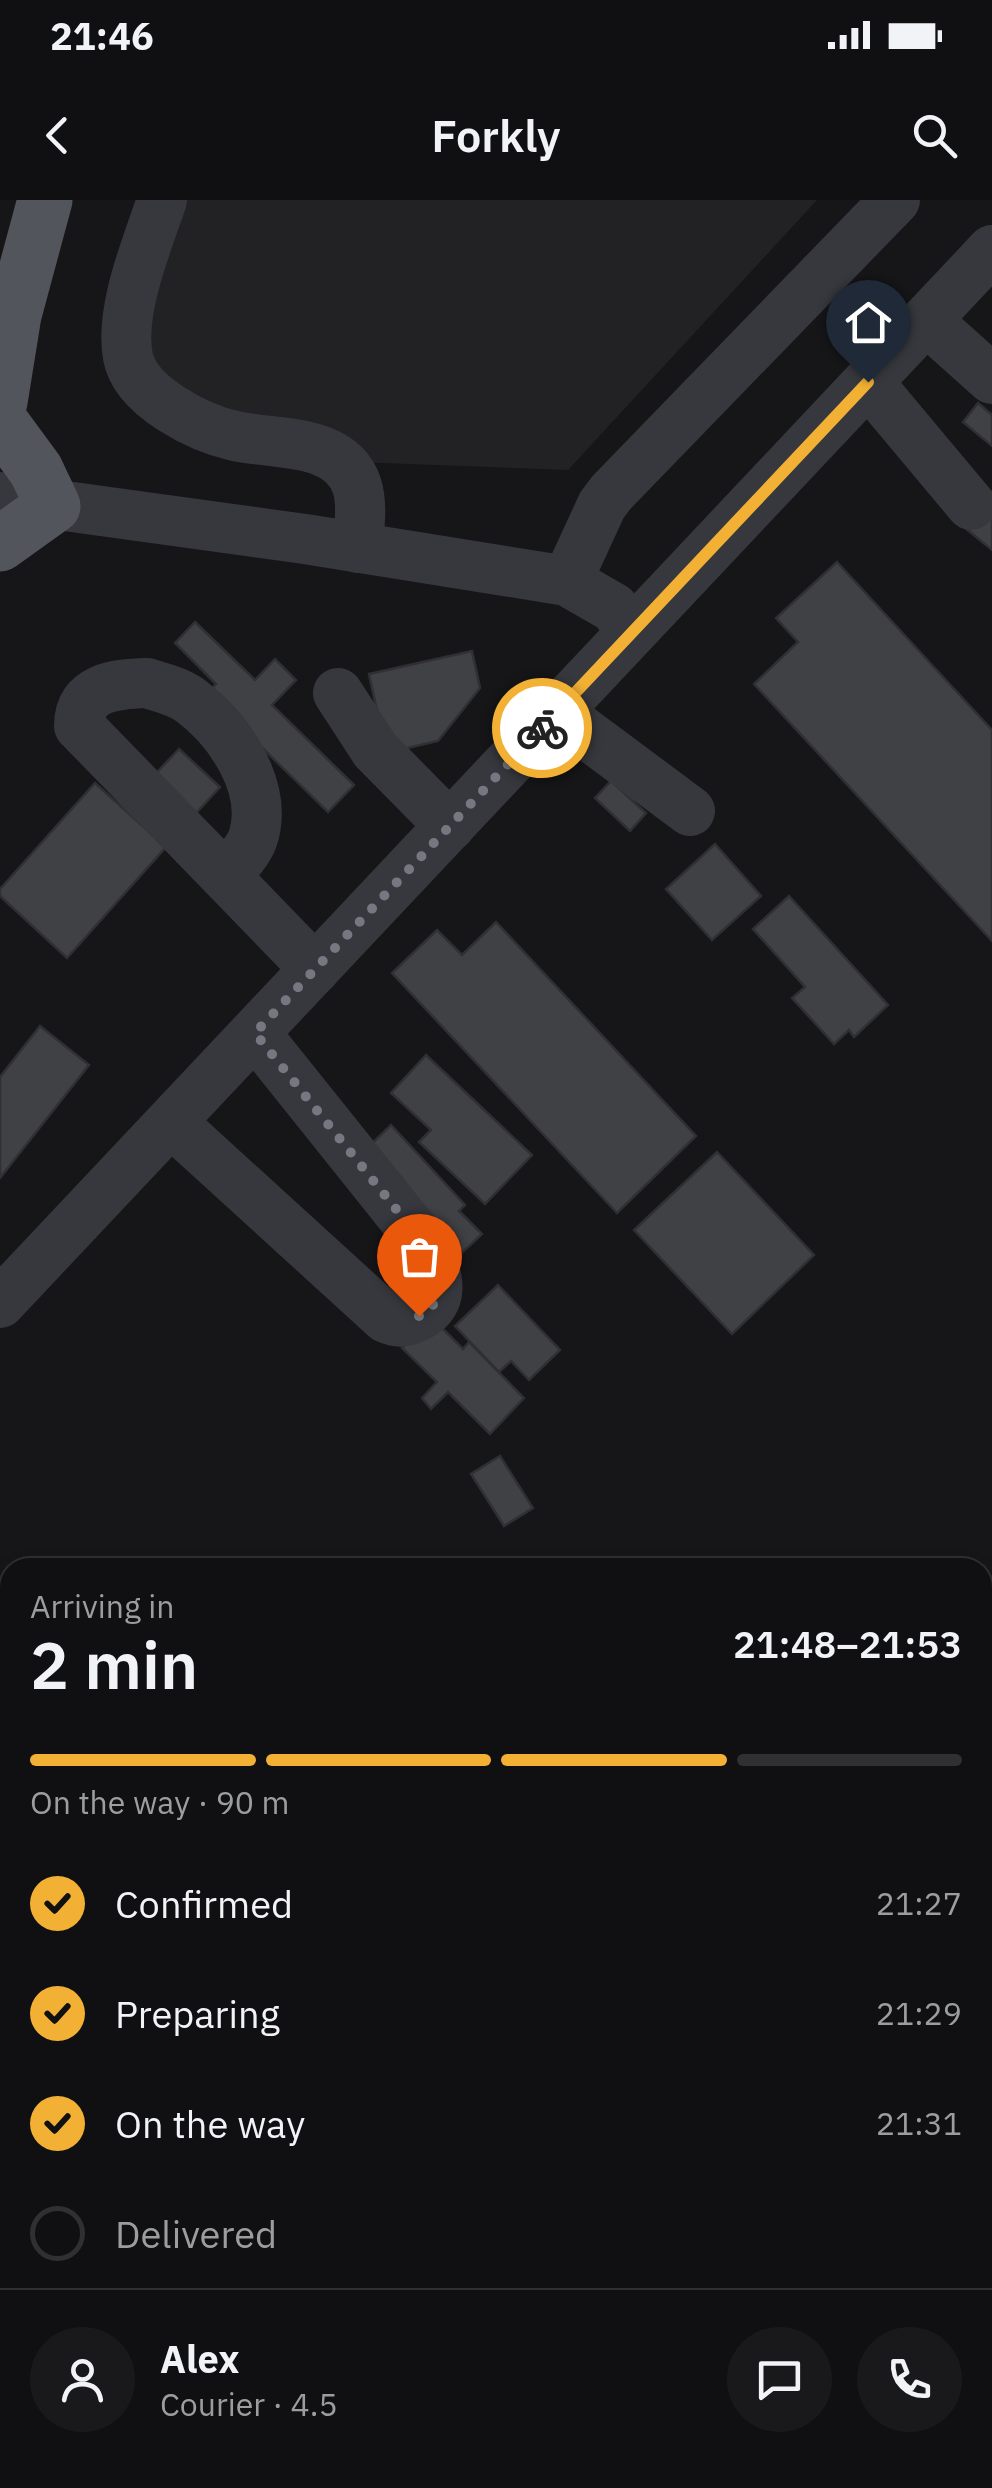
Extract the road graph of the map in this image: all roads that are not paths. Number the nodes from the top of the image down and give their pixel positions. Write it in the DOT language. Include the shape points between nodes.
graph roads {
  1 [pos="44,200"];
  2 [pos="162,200"];
  3 [pos="895,200"];
  4 [pos="992,250"];
  5 [pos="926,320"];
  6 [pos="992,379"];
  7 [pos="868,382"];
  8 [pos="0,402"];
  9 [pos="0,420"];
  10 [pos="0,497"];
  11 [pos="971,505"];
  12 [pos="53,506"];
  13 [pos="0,544"];
  14 [pos="358,548"];
  15 [pos="567,581"];
  16 [pos="632,632"];
  17 [pos="338,693"];
  18 [pos="557,712"];
  19 [pos="690,810"];
  20 [pos="450,826"];
  21 [pos="225,876"];
  22 [pos="315,969"];
  23 [pos="255,1033"];
  24 [pos="171,1122"];
  25 [pos="0,1303"];
  1 -- 8 [label="main road"];
  2 -- 14 [label="street" via="128,328 128,359 141,384 162,403 233,436 326,452 357,485"];
  3 -- 15 [label="street" via="611,493"];
  4 -- 5 [label="street"];
  5 -- 6 [label="street"];
  5 -- 7 [label="street"];
  7 -- 11 [label="street"];
  7 -- 16 [label="street"];
  9 -- 12 [label="main road"];
  10 -- 12 [label="street"];
  12 -- 13 [label="main road"];
  12 -- 14 [label="street"];
  14 -- 15 [label="street"];
  15 -- 16 [label="street" via="614,608"];
  16 -- 18 [label="street"];
  17 -- 20 [label="street" via="375,750"];
  18 -- 19 [label="street"];
  18 -- 20 [label="street"];
  20 -- 22 [label="street"];
  21 -- 22 [label="street"];
  22 -- 23 [label="street"];
  23 -- 24 [label="street"];
  23 -- 24 [label="street" via="416,1234 437,1284 429,1310 409,1321 386,1318"];
  24 -- 25 [label="street"];
}
